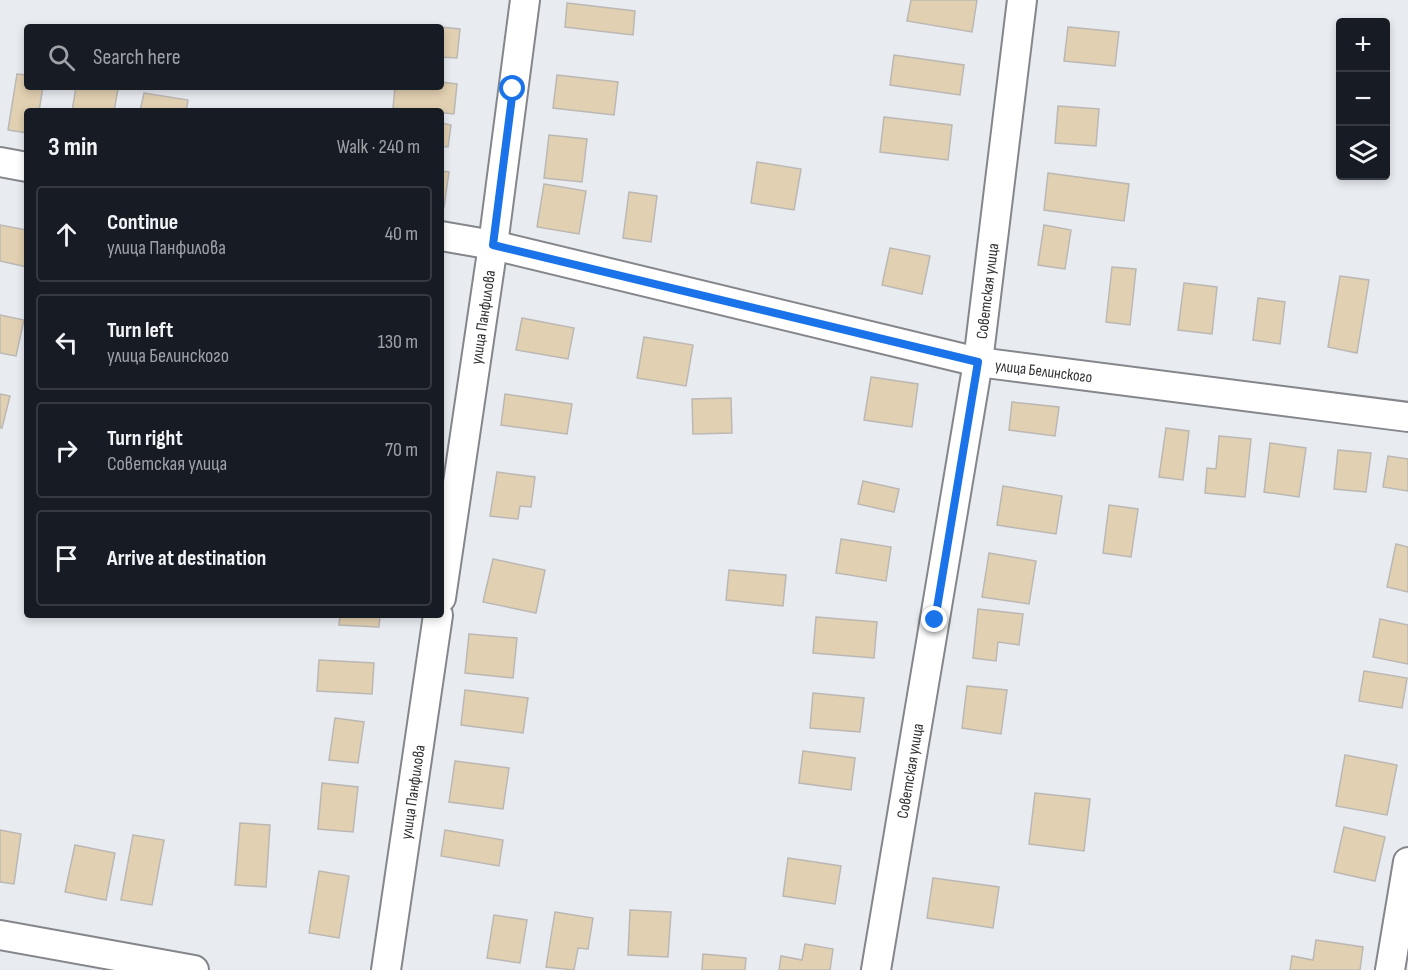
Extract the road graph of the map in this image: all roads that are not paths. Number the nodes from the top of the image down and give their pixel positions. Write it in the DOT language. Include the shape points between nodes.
graph roads {
  1 [pos="525,0"];
  2 [pos="1022,0"];
  3 [pos="0,162"];
  4 [pos="24,166"];
  5 [pos="444,237"];
  6 [pos="493,245"];
  7 [pos="978,362"];
  8 [pos="1408,417"];
  9 [pos="444,578"];
  10 [pos="438,618"];
  11 [pos="1408,862"];
  12 [pos="0,935"];
  13 [pos="194,970"];
  14 [pos="386,970"];
  15 [pos="876,970"];
  16 [pos="1390,970"];
  1 -- 6 [label="street, улица Панфилова"];
  2 -- 7 [label="street, Советская улица"];
  3 -- 4 [label="street"];
  5 -- 6 [label="street, улица Белинского"];
  6 -- 7 [label="street, улица Белинского"];
  6 -- 9 [label="street, улица Панфилова"];
  7 -- 8 [label="street, улица Белинского"];
  7 -- 15 [label="street, Советская улица"];
  10 -- 14 [label="street, улица Панфилова"];
  11 -- 16 [label="street"];
  12 -- 13 [label="street"];
}
